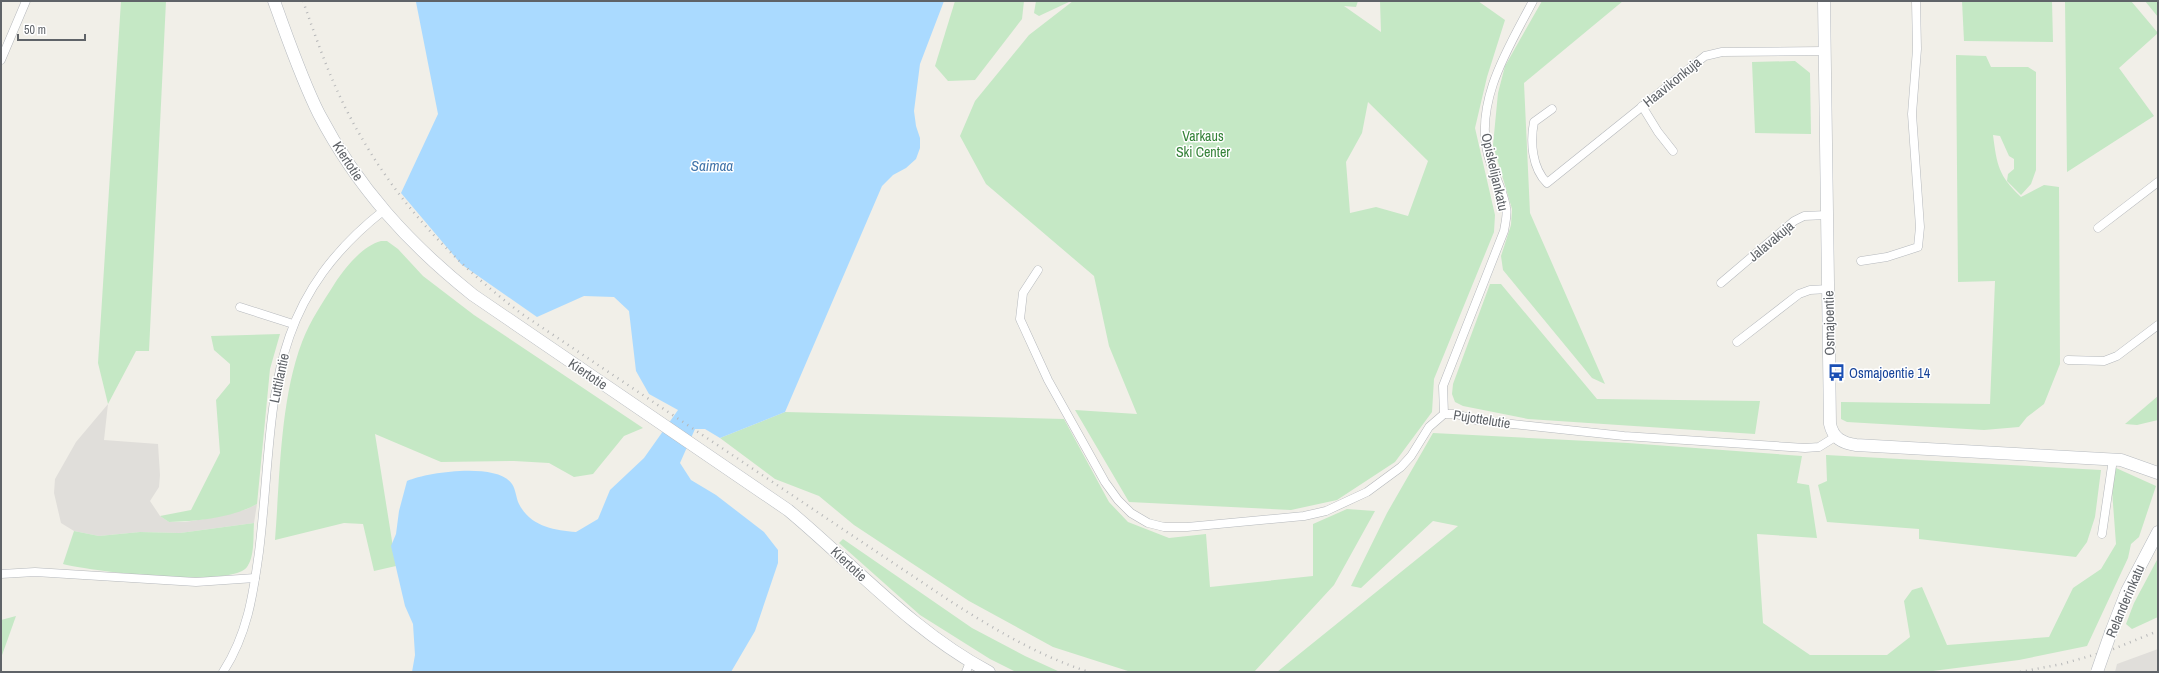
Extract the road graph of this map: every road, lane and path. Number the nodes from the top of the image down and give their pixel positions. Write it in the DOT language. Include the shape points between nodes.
graph roads {
  1 [pos="26,1"];
  2 [pos="274,1"];
  3 [pos="1533,1"];
  4 [pos="1824,1"];
  5 [pos="1916,1"];
  6 [pos="1916,48"];
  7 [pos="1824,51"];
  8 [pos="1922,57"];
  9 [pos="1,60"];
  10 [pos="1642,106"];
  11 [pos="1552,110"];
  12 [pos="1673,151"];
  13 [pos="2158,182"];
  14 [pos="383,211"];
  15 [pos="1827,215"];
  16 [pos="2098,228"];
  17 [pos="1861,261"];
  18 [pos="1038,270"];
  19 [pos="1721,283"];
  20 [pos="1828,289"];
  21 [pos="240,307"];
  22 [pos="293,324"];
  23 [pos="2158,325"];
  24 [pos="1737,342"];
  25 [pos="2068,360"];
  26 [pos="1444,414"];
  27 [pos="1835,437"];
  28 [pos="2113,459"];
  29 [pos="2158,473"];
  30 [pos="2158,532"];
  31 [pos="2102,534"];
  32 [pos="1,574"];
  33 [pos="255,578"];
  34 [pos="968,667"];
  35 [pos="223,672"];
  36 [pos="989,672"];
  37 [pos="2098,672"];
  1 -- 9 [label="street"];
  2 -- 14 [label="street, Kiertotie" via="319,113 349,164"];
  3 -- 26 [label="street, Opiskelijankatu" via="1499,67 1490,96 1484,131 1488,155 1507,208 1504,231 1443,386"];
  4 -- 7 [label="street, Osmajoentie"];
  5 -- 6 [label="street"];
  6 -- 8 [label="street"];
  6 -- 17 [label="street" via="1912,114 1920,227 1918,247 1887,257"];
  7 -- 10 [label="street, Haavikonkuja" via="1713,53 1705,56"];
  7 -- 15 [label="street, Osmajoentie"];
  10 -- 11 [label="street, Haavikonkuja" via="1546,183 1535,167 1532,130 1534,122"];
  10 -- 12 [label="street"];
  13 -- 16 [label="street"];
  14 -- 22 [label="street, Luttilantie" via="320,275"];
  14 -- 34 [label="street, Kiertotie" via="424,254 473,295 788,510 823,539 893,606"];
  15 -- 19 [label="street, Jalavakuja" via="1804,216 1794,222"];
  15 -- 20 [label="street, Osmajoentie"];
  18 -- 26 [label="street, Pujottelutie" via="1022,293 1020,319 1048,380 1105,482 1131,513 1148,523 1164,527 1187,527 1304,516 1326,511 1367,492 1401,467 1429,427"];
  20 -- 24 [label="street" via="1810,290 1799,294"];
  20 -- 27 [label="street, Osmajoentie" via="1830,424"];
  21 -- 22 [label="street"];
  22 -- 33 [label="street, Luttilantie" via="278,374 271,415"];
  23 -- 25 [label="street" via="2117,356 2104,361"];
  26 -- 27 [label="street, Pujottelutie" via="1456,414 1476,420 1624,436 1805,448 1820,446"];
  27 -- 28 [label="street" via="1847,444 1856,445"];
  28 -- 29 [label="street"];
  28 -- 31 [label="street"];
  30 -- 37 [label="street, Relanderinkatu, bridge" via="2127,591"];
  32 -- 33 [label="street" via="34,572 196,582"];
  33 -- 35 [label="street, Luttilantie" via="243,634"];
  34 -- 36 [label="street, Kiertotie"];
}
